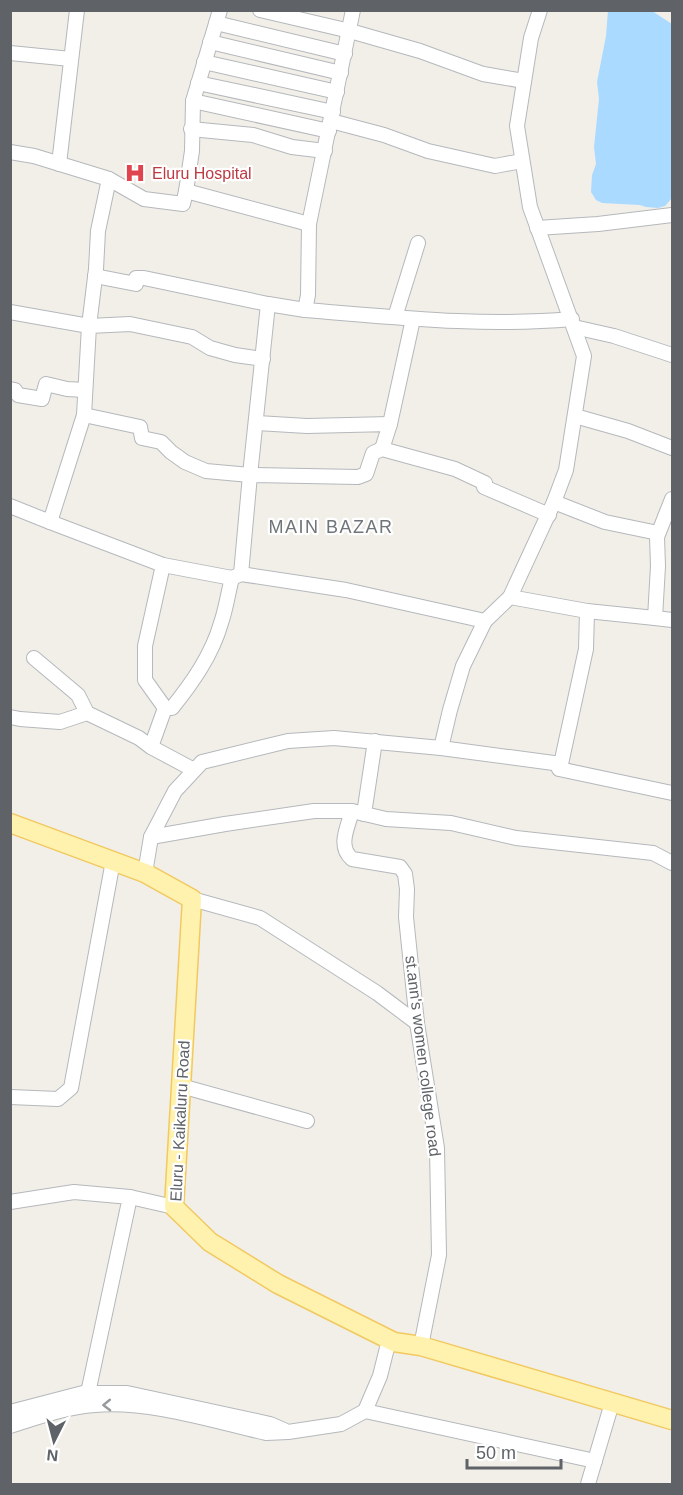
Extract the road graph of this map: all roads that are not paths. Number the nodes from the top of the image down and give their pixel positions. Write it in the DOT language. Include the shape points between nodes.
graph roads {
  1 [pos="77,10"];
  2 [pos="260,10"];
  3 [pos="353,10"];
  4 [pos="540,10"];
  5 [pos="218,17"];
  6 [pos="350,31"];
  7 [pos="210,42"];
  8 [pos="10,53"];
  9 [pos="345,54"];
  10 [pos="70,59"];
  11 [pos="204,62"];
  12 [pos="341,74"];
  13 [pos="524,81"];
  14 [pos="198,83"];
  15 [pos="337,92"];
  16 [pos="193,101"];
  17 [pos="331,121"];
  18 [pos="191,129"];
  19 [pos="325,151"];
  20 [pos="10,152"];
  21 [pos="522,161"];
  22 [pos="58,164"];
  23 [pos="109,179"];
  24 [pos="186,191"];
  25 [pos="672,215"];
  26 [pos="309,224"];
  27 [pos="537,228"];
  28 [pos="418,243"];
  29 [pos="95,276"];
  30 [pos="268,304"];
  31 [pos="304,310"];
  32 [pos="10,312"];
  33 [pos="395,317"];
  34 [pos="413,319"];
  35 [pos="573,323"];
  36 [pos="88,326"];
  37 [pos="672,354"];
  38 [pos="263,358"];
  39 [pos="10,389"];
  40 [pos="86,390"];
  41 [pos="84,415"];
  42 [pos="575,416"];
  43 [pos="256,423"];
  44 [pos="390,424"];
  45 [pos="672,448"];
  46 [pos="382,449"];
  47 [pos="250,475"];
  48 [pos="672,499"];
  49 [pos="10,506"];
  50 [pos="552,508"];
  51 [pos="50,522"];
  52 [pos="658,533"];
  53 [pos="163,565"];
  54 [pos="236,576"];
  55 [pos="510,597"];
  56 [pos="587,611"];
  57 [pos="655,618"];
  58 [pos="672,620"];
  59 [pos="484,621"];
  60 [pos="34,658"];
  61 [pos="165,708"];
  62 [pos="87,713"];
  63 [pos="10,717"];
  64 [pos="375,741"];
  65 [pos="152,747"];
  66 [pos="441,748"];
  67 [pos="561,764"];
  68 [pos="194,770"];
  69 [pos="672,793"];
  70 [pos="358,813"];
  71 [pos="10,824"];
  72 [pos="151,837"];
  73 [pos="113,861"];
  74 [pos="672,863"];
  75 [pos="146,873"];
  76 [pos="192,899"];
  77 [pos="417,1023"];
  78 [pos="181,1086"];
  79 [pos="10,1096"];
  80 [pos="307,1120"];
  81 [pos="130,1197"];
  82 [pos="10,1202"];
  83 [pos="174,1207"];
  84 [pos="389,1340"];
  85 [pos="421,1346"];
  86 [pos="88,1393"];
  87 [pos="612,1403"];
  88 [pos="365,1411"];
  89 [pos="10,1413"];
  90 [pos="672,1420"];
  91 [pos="10,1425"];
  92 [pos="288,1432"];
  93 [pos="595,1461"];
  94 [pos="588,1485"];
  1 -- 10 [label="street"];
  2 -- 6 [label="street"];
  3 -- 6 [label="street"];
  4 -- 13 [label="street"];
  5 -- 7 [label="street"];
  5 -- 9 [label="street"];
  6 -- 9 [label="street"];
  6 -- 13 [label="street" via="483,74"];
  7 -- 11 [label="street"];
  7 -- 12 [label="street"];
  8 -- 10 [label="street"];
  9 -- 12 [label="street"];
  10 -- 22 [label="street"];
  11 -- 14 [label="street"];
  11 -- 15 [label="street"];
  12 -- 15 [label="street"];
  13 -- 21 [label="street" via="517,126"];
  14 -- 16 [label="street"];
  14 -- 17 [label="street"];
  15 -- 17 [label="street"];
  16 -- 17 [label="street"];
  16 -- 18 [label="street"];
  17 -- 19 [label="street"];
  17 -- 21 [label="street" via="428,151 495,166"];
  18 -- 19 [label="street" via="253,135 292,147"];
  18 -- 24 [label="street"];
  19 -- 26 [label="street"];
  20 -- 22 [label="street"];
  21 -- 27 [label="street"];
  22 -- 23 [label="street"];
  23 -- 24 [label="street" via="144,199 183,204"];
  23 -- 29 [label="street" via="98,231"];
  24 -- 26 [label="street"];
  25 -- 27 [label="street"];
  26 -- 31 [label="street" via="308,295"];
  27 -- 35 [label="street"];
  28 -- 33 [label="street"];
  29 -- 30 [label="street" via="136,284 136,278 144,278"];
  29 -- 36 [label="street"];
  30 -- 31 [label="street"];
  30 -- 38 [label="street"];
  31 -- 33 [label="street"];
  32 -- 36 [label="street"];
  33 -- 34 [label="street"];
  34 -- 35 [label="street"];
  34 -- 44 [label="street"];
  35 -- 37 [label="street"];
  35 -- 42 [label="street" via="584,356"];
  36 -- 38 [label="street" via="130,324 192,337 210,348 236,355"];
  36 -- 40 [label="street"];
  38 -- 43 [label="street"];
  39 -- 40 [label="street" via="18,395 42,399 46,384"];
  40 -- 41 [label="street"];
  41 -- 47 [label="street" via="140,427 142,438 161,442 185,462 206,471"];
  41 -- 51 [label="street"];
  42 -- 45 [label="street"];
  42 -- 50 [label="street" via="566,470"];
  43 -- 44 [label="street"];
  43 -- 47 [label="street"];
  44 -- 46 [label="street"];
  46 -- 47 [label="street" via="373,453 366,474 358,477"];
  46 -- 50 [label="street" via="455,470 485,483 484,487"];
  47 -- 54 [label="street"];
  48 -- 52 [label="street"];
  49 -- 51 [label="street"];
  50 -- 52 [label="street"];
  50 -- 55 [label="street"];
  51 -- 53 [label="street"];
  52 -- 57 [label="street"];
  53 -- 54 [label="street"];
  53 -- 61 [label="street" via="147,636 145,681"];
  54 -- 59 [label="street" via="346,590"];
  54 -- 61 [label="street" via="221,625 203,663 172,708"];
  55 -- 56 [label="street"];
  55 -- 59 [label="street"];
  56 -- 57 [label="street"];
  56 -- 67 [label="street" via="586,649"];
  57 -- 58 [label="street"];
  59 -- 66 [label="street" via="463,666"];
  60 -- 62 [label="street" via="78,695"];
  61 -- 65 [label="street"];
  62 -- 63 [label="street" via="60,722"];
  62 -- 65 [label="street"];
  64 -- 66 [label="street"];
  64 -- 68 [label="street" via="288,741 202,762"];
  64 -- 70 [label="street"];
  65 -- 68 [label="street"];
  66 -- 67 [label="street"];
  67 -- 69 [label="street" via="559,770"];
  68 -- 72 [label="street" via="175,791"];
  70 -- 72 [label="street" via="314,811"];
  70 -- 74 [label="street" via="451,823 516,838 653,854"];
  70 -- 77 [label="street, st.ann's women college road" via="343,846 346,854 352,859 400,867 405,874"];
  71 -- 73 [label="main road"];
  72 -- 75 [label="street"];
  73 -- 75 [label="main road"];
  73 -- 79 [label="street" via="71,1088 58,1099"];
  75 -- 76 [label="main road"];
  76 -- 77 [label="street" via="260,918"];
  76 -- 78 [label="main road, Eluru - Kaikaluru Road"];
  77 -- 85 [label="street, st.ann's women college road" via="437,1148 439,1255"];
  78 -- 80 [label="street"];
  78 -- 83 [label="main road, Eluru - Kaikaluru Road"];
  81 -- 82 [label="street" via="74,1192"];
  81 -- 83 [label="street"];
  81 -- 86 [label="street"];
  83 -- 84 [label="main road, Eluru - Kaikaluru Road" via="210,1242 278,1284"];
  84 -- 85 [label="main road, Eluru - Kaikaluru Road"];
  84 -- 88 [label="street" via="380,1376"];
  85 -- 87 [label="main road, Eluru - Kaikaluru Road"];
  86 -- 89 [label="street"];
  86 -- 92 [label="street" via="127,1393 270,1424"];
  87 -- 90 [label="main road, Eluru - Kaikaluru Road"];
  87 -- 93 [label="street"];
  88 -- 92 [label="street" via="341,1424"];
  88 -- 93 [label="street"];
  92 -- 91 [label="street, one-way" via="266,1433 135,1404 94,1405"];
  93 -- 94 [label="street"];
}
